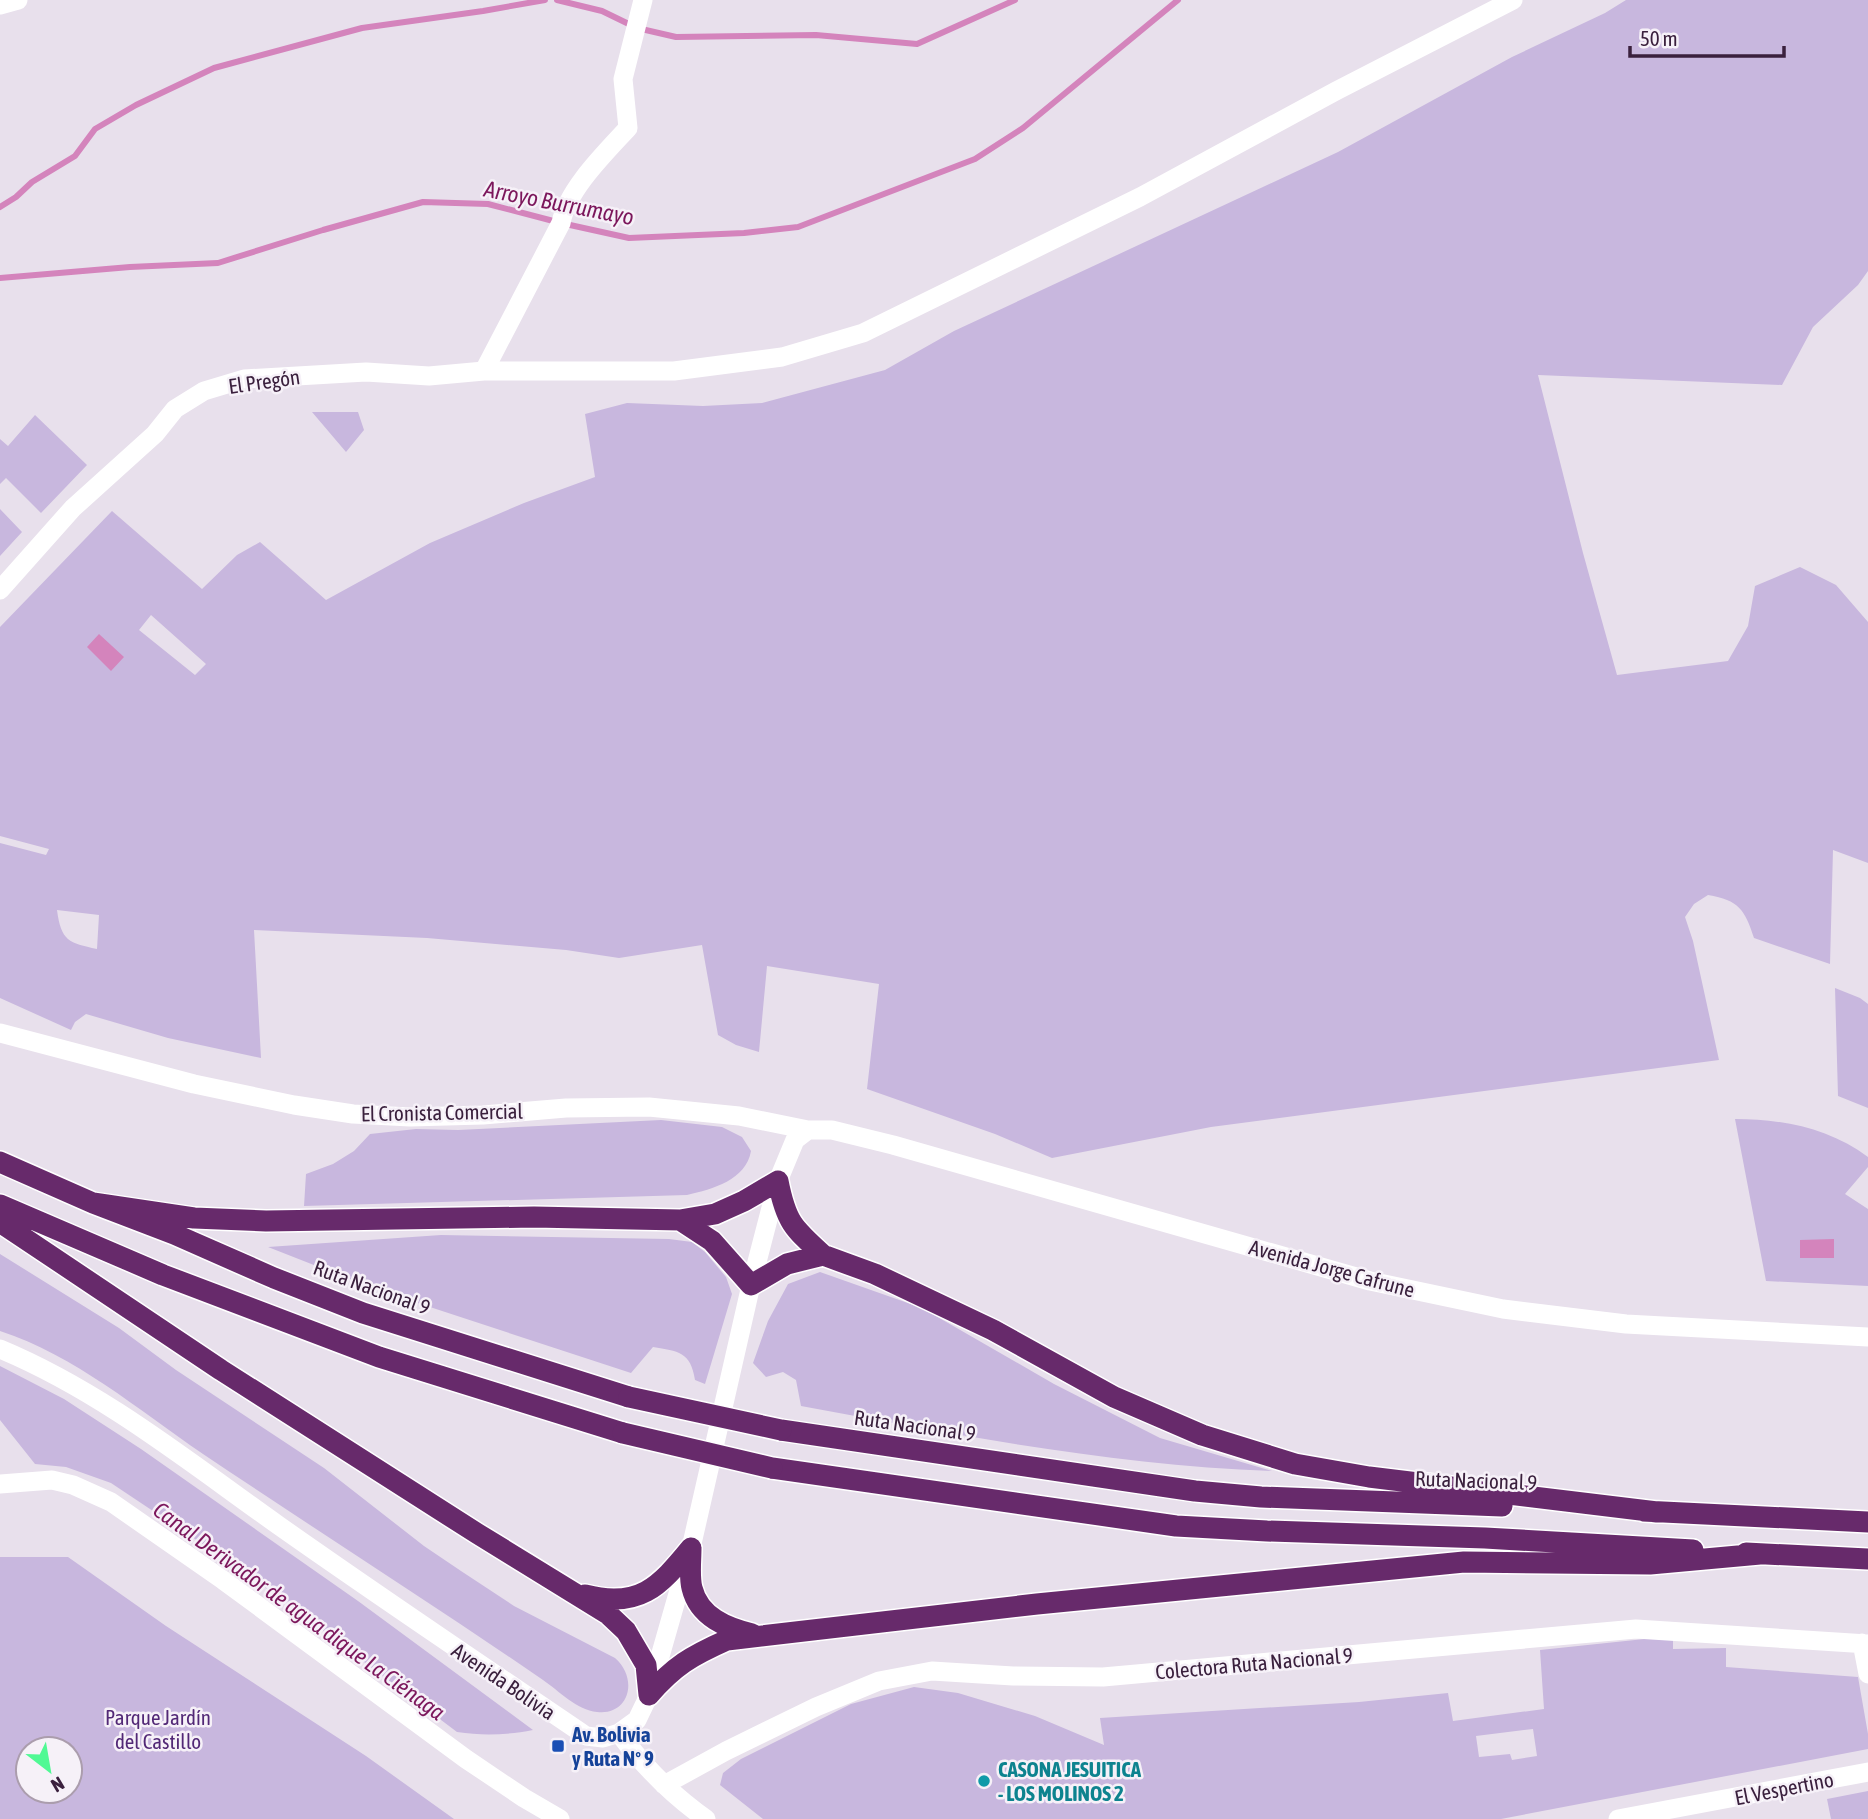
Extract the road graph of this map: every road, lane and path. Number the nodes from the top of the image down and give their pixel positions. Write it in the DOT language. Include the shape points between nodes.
graph roads {
  1 [pos="18,0"];
  2 [pos="643,0"];
  3 [pos="1513,0"];
  4 [pos="0,5"];
  5 [pos="484,371"];
  6 [pos="0,590"];
  7 [pos="0,1033"];
  8 [pos="808,1130"];
  9 [pos="0,1162"];
  10 [pos="778,1181"];
  11 [pos="93,1203"];
  12 [pos="0,1205"];
  13 [pos="680,1220"];
  14 [pos="0,1222"];
  15 [pos="823,1255"];
  16 [pos="751,1285"];
  17 [pos="1868,1337"];
  18 [pos="0,1349"];
  19 [pos="0,1484"];
  20 [pos="1657,1512"];
  21 [pos="1868,1521"];
  22 [pos="691,1548"];
  23 [pos="1760,1553"];
  24 [pos="1868,1559"];
  25 [pos="569,1591"];
  26 [pos="759,1636"];
  27 [pos="1865,1644"];
  28 [pos="1868,1674"];
  29 [pos="649,1695"];
  30 [pos="619,1733"];
  31 [pos="1868,1772"];
  32 [pos="664,1785"];
  33 [pos="561,1819"];
  34 [pos="706,1819"];
  35 [pos="1618,1819"];
  1 -- 4 [label="street"];
  2 -- 5 [label="street" via="623,79 628,128 563,208 561,223"];
  3 -- 5 [label="street, El Pregón" via="1140,197 863,333 782,357 674,371"];
  5 -- 6 [label="street, El Pregón" via="429,376 366,372 295,375 244,379 204,391 175,409 155,435 73,508"];
  7 -- 8 [label="street, El Cronista Comercial" via="194,1084 353,1114 410,1117 649,1107 738,1116"];
  8 -- 10 [label="street" via="795,1140"];
  8 -- 17 [label="street, Avenida Jorge Cafrune" via="832,1130 893,1145 1370,1281 1503,1309 1626,1324"];
  9 -- 11 [label="highway, Ruta Nacional 9"];
  10 -- 13 [label="highway" via="715,1214"];
  10 -- 15 [label="highway" via="783,1209 796,1231"];
  10 -- 16 [label="street"];
  11 -- 13 [label="highway" via="194,1218 266,1221"];
  11 -- 20 [label="highway, Ruta Nacional 9, bridge" via="363,1313 629,1397 781,1430 1195,1491"];
  12 -- 23 [label="highway, bridge" via="163,1275 379,1357 623,1433 772,1468 1176,1526"];
  13 -- 16 [label="highway" via="712,1241"];
  14 -- 25 [label="highway" via="232,1377"];
  15 -- 16 [label="highway" via="787,1264"];
  15 -- 20 [label="highway" via="875,1274 993,1330 1114,1397 1202,1435 1295,1464"];
  16 -- 22 [label="street"];
  18 -- 30 [label="street, Avenida Bolivia" via="74,1385 586,1736 603,1738"];
  19 -- 33 [label="street" via="52,1480 111,1502 466,1759"];
  20 -- 21 [label="highway, Ruta Nacional 9"];
  22 -- 25 [label="highway" via="664,1580 626,1600"];
  22 -- 26 [label="highway" via="692,1589 703,1610 719,1624"];
  22 -- 29 [label="street"];
  23 -- 24 [label="highway"];
  23 -- 26 [label="highway" via="1650,1564 1464,1562"];
  25 -- 29 [label="highway" via="608,1614 626,1631 646,1665"];
  26 -- 29 [label="highway" via="727,1640 693,1655 668,1672"];
  27 -- 28 [label="street"];
  27 -- 32 [label="street, Colectora Ruta Nacional 9" via="1636,1629 1103,1677 932,1671 879,1681 816,1707"];
  29 -- 30 [label="street" via="637,1720"];
  30 -- 32 [label="street"];
  31 -- 35 [label="street, El Vespertino"];
  32 -- 34 [label="street"];
}
